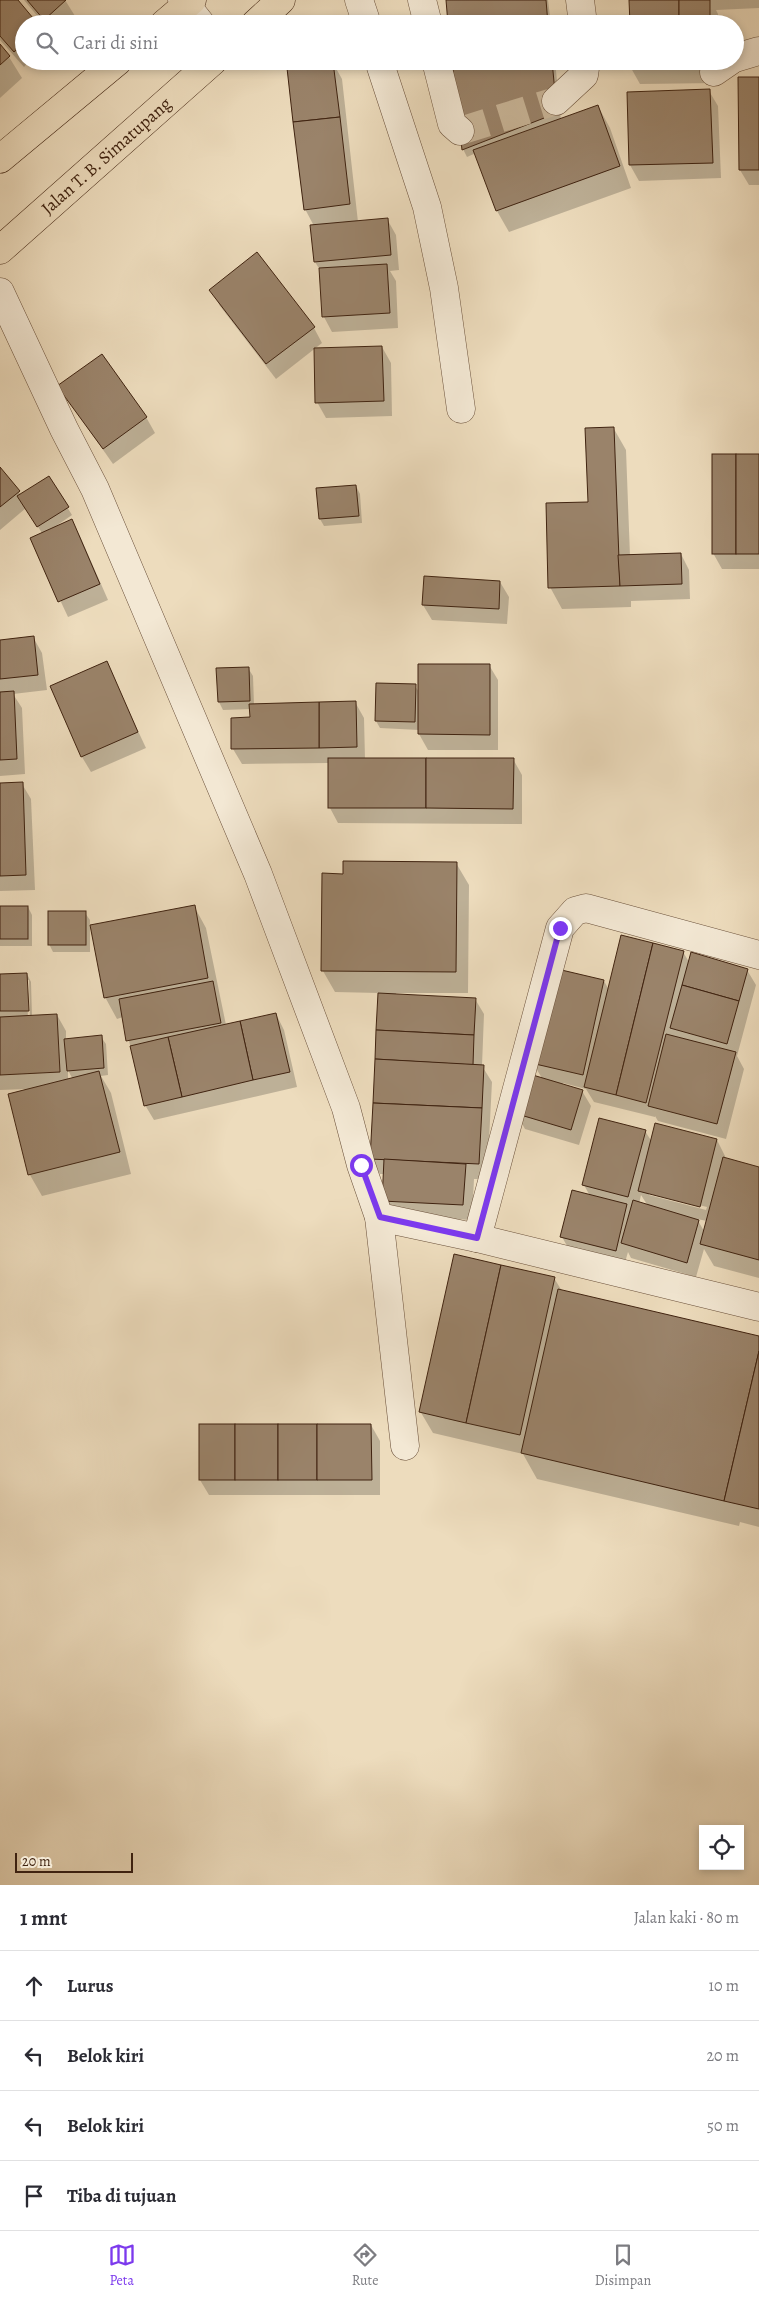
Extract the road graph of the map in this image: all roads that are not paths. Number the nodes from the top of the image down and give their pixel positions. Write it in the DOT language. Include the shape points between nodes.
graph roads {
  1 [pos="281,0"];
  2 [pos="359,0"];
  3 [pos="422,0"];
  4 [pos="580,0"];
  5 [pos="190,7"];
  6 [pos="178,15"];
  7 [pos="265,15"];
  8 [pos="364,15"];
  9 [pos="426,15"];
  10 [pos="582,15"];
  11 [pos="759,51"];
  12 [pos="744,56"];
  13 [pos="107,70"];
  14 [pos="203,70"];
  15 [pos="382,70"];
  16 [pos="438,70"];
  17 [pos="585,70"];
  18 [pos="556,101"];
  19 [pos="460,131"];
  20 [pos="0,159"];
  21 [pos="0,250"];
  22 [pos="0,292"];
  23 [pos="461,409"];
  24 [pos="759,955"];
  25 [pos="380,1217"];
  26 [pos="477,1238"];
  27 [pos="759,1308"];
  28 [pos="405,1446"];
  1 -- 7 [label="main road"];
  2 -- 8 [label="street"];
  3 -- 9 [label="street"];
  4 -- 10 [label="street"];
  5 -- 6 [label="main road"];
  11 -- 12 [label="street"];
  13 -- 20 [label="main road"];
  14 -- 21 [label="main road, Jalan T. B. Simatupang"];
  15 -- 23 [label="street" via="427,207 444,288"];
  16 -- 19 [label="street" via="452,124"];
  17 -- 18 [label="street"];
  22 -- 25 [label="street" via="95,489 258,874 346,1108 361,1165"];
  24 -- 26 [label="street" via="616,915 586,908 575,911 560,928"];
  25 -- 26 [label="street"];
  25 -- 28 [label="street"];
  26 -- 27 [label="street"];
}
